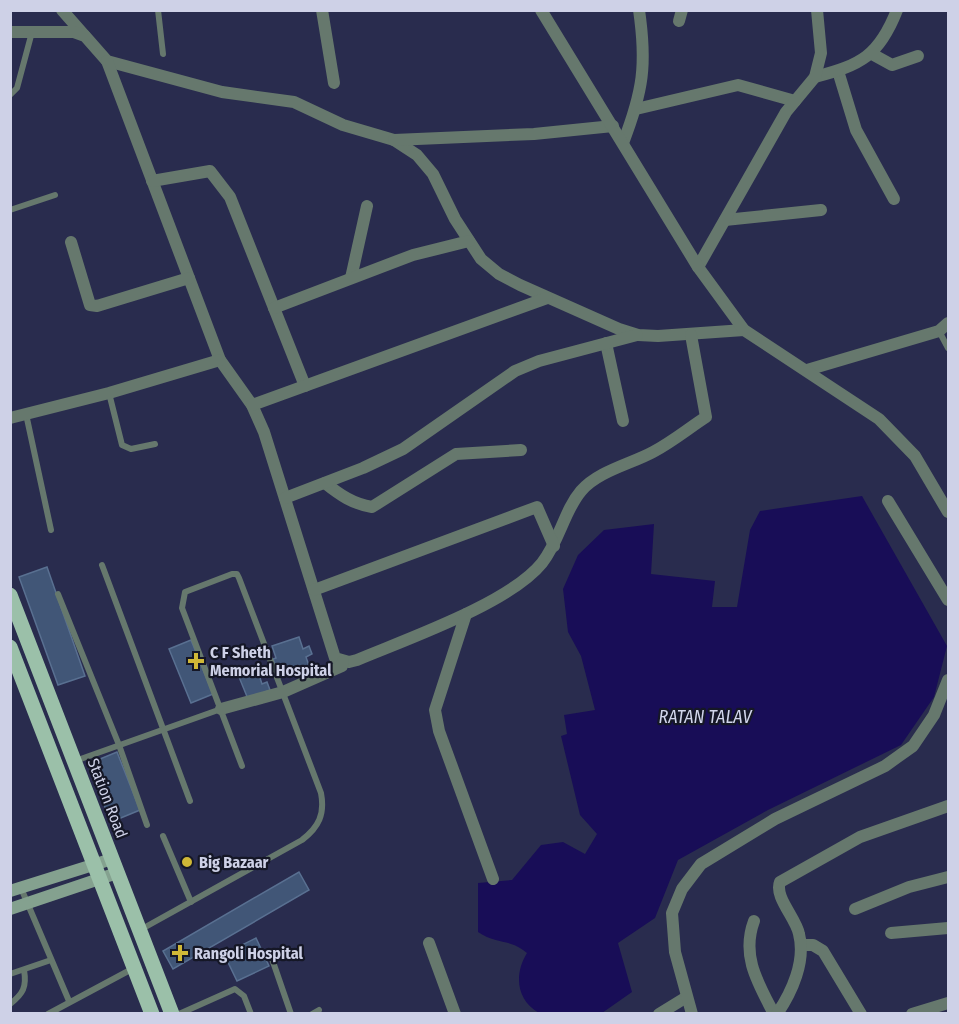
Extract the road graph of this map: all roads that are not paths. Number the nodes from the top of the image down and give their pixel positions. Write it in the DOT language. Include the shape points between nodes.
graph roads {
  1 [pos="158,10"];
  2 [pos="322,10"];
  3 [pos="541,10"];
  4 [pos="639,10"];
  5 [pos="817,10"];
  6 [pos="897,10"];
  7 [pos="66,11"];
  8 [pos="10,32"];
  9 [pos="32,32"];
  10 [pos="85,36"];
  11 [pos="163,54"];
  12 [pos="872,54"];
  13 [pos="918,56"];
  14 [pos="107,61"];
  15 [pos="838,71"];
  16 [pos="815,77"];
  17 [pos="334,83"];
  18 [pos="10,95"];
  19 [pos="795,101"];
  20 [pos="636,109"];
  21 [pos="613,126"];
  22 [pos="394,140"];
  23 [pos="623,143"];
  24 [pos="152,181"];
  25 [pos="55,195"];
  26 [pos="894,199"];
  27 [pos="367,206"];
  28 [pos="10,210"];
  29 [pos="821,210"];
  30 [pos="725,220"];
  31 [pos="469,241"];
  32 [pos="71,242"];
  33 [pos="698,267"];
  34 [pos="189,278"];
  35 [pos="351,278"];
  36 [pos="547,298"];
  37 [pos="274,308"];
  38 [pos="944,327"];
  39 [pos="744,330"];
  40 [pos="638,335"];
  41 [pos="691,335"];
  42 [pos="606,343"];
  43 [pos="948,348"];
  44 [pos="220,360"];
  45 [pos="807,370"];
  46 [pos="305,386"];
  47 [pos="109,393"];
  48 [pos="252,405"];
  49 [pos="26,414"];
  50 [pos="10,418"];
  51 [pos="623,421"];
  52 [pos="155,444"];
  53 [pos="521,450"];
  54 [pos="325,483"];
  55 [pos="285,498"];
  56 [pos="888,501"];
  57 [pos="948,512"];
  58 [pos="51,530"];
  59 [pos="554,546"];
  60 [pos="102,566"];
  61 [pos="314,590"];
  62 [pos="58,594"];
  63 [pos="10,595"];
  64 [pos="948,600"];
  65 [pos="466,614"];
  66 [pos="10,647"];
  67 [pos="343,661"];
  68 [pos="948,680"];
  69 [pos="283,692"];
  70 [pos="221,709"];
  71 [pos="164,729"];
  72 [pos="119,745"];
  73 [pos="74,761"];
  74 [pos="242,766"];
  75 [pos="190,801"];
  76 [pos="948,806"];
  77 [pos="147,825"];
  78 [pos="163,836"];
  79 [pos="114,866"];
  80 [pos="96,872"];
  81 [pos="948,877"];
  82 [pos="493,879"];
  83 [pos="16,889"];
  84 [pos="191,902"];
  85 [pos="28,903"];
  86 [pos="10,909"];
  87 [pos="855,909"];
  88 [pos="754,921"];
  89 [pos="948,928"];
  90 [pos="140,931"];
  91 [pos="891,933"];
  92 [pos="429,943"];
  93 [pos="801,945"];
  94 [pos="271,956"];
  95 [pos="51,960"];
  96 [pos="134,968"];
  97 [pos="24,970"];
  98 [pos="10,974"];
  99 [pos="685,998"];
  100 [pos="69,1001"];
  101 [pos="948,1003"];
  102 [pos="10,1004"];
  103 [pos="48,1014"];
  104 [pos="152,1014"];
  105 [pos="172,1014"];
  106 [pos="179,1014"];
  107 [pos="251,1014"];
  108 [pos="291,1014"];
  109 [pos="455,1014"];
  110 [pos="659,1014"];
  111 [pos="692,1014"];
  112 [pos="776,1014"];
  113 [pos="861,1014"];
  114 [pos="912,1014"];
  1 -- 11 [label="lane"];
  2 -- 17 [label="street"];
  3 -- 21 [label="street"];
  4 -- 20 [label="street" via="644,77"];
  5 -- 16 [label="street" via="820,53"];
  6 -- 12 [label="street"];
  7 -- 10 [label="street"];
  8 -- 9 [label="street"];
  9 -- 10 [label="street" via="74,32"];
  9 -- 18 [label="lane" via="17,88"];
  10 -- 14 [label="street"];
  12 -- 13 [label="street" via="892,65"];
  12 -- 15 [label="street"];
  14 -- 22 [label="street" via="222,92 294,102 343,125"];
  14 -- 24 [label="street"];
  15 -- 16 [label="street"];
  15 -- 26 [label="street" via="856,130"];
  16 -- 19 [label="street"];
  19 -- 20 [label="street" via="738,85"];
  19 -- 30 [label="street"];
  20 -- 23 [label="street"];
  21 -- 22 [label="street"];
  21 -- 23 [label="street"];
  22 -- 31 [label="street" via="417,155 433,174"];
  23 -- 33 [label="street"];
  24 -- 34 [label="street"];
  24 -- 37 [label="street" via="210,171 230,198"];
  25 -- 28 [label="lane"];
  27 -- 35 [label="street"];
  29 -- 30 [label="street"];
  30 -- 33 [label="street"];
  31 -- 35 [label="street" via="413,255"];
  31 -- 36 [label="street" via="480,259 499,274"];
  32 -- 34 [label="street" via="90,305"];
  33 -- 39 [label="street"];
  34 -- 44 [label="street"];
  35 -- 37 [label="street"];
  36 -- 40 [label="street"];
  36 -- 46 [label="street"];
  37 -- 46 [label="street"];
  38 -- 43 [label="lane"];
  38 -- 45 [label="street"];
  39 -- 41 [label="street"];
  39 -- 45 [label="street"];
  40 -- 41 [label="street"];
  40 -- 42 [label="street"];
  41 -- 59 [label="street" via="706,417 654,452 594,480 581,491"];
  42 -- 51 [label="street"];
  42 -- 54 [label="street" via="514,371 403,449"];
  44 -- 47 [label="street"];
  44 -- 48 [label="street"];
  45 -- 57 [label="street" via="879,419 915,456"];
  46 -- 48 [label="street"];
  47 -- 49 [label="street"];
  47 -- 52 [label="lane" via="122,445 131,449"];
  48 -- 55 [label="street"];
  49 -- 50 [label="street"];
  49 -- 58 [label="lane"];
  53 -- 54 [label="street" via="456,454 372,507 360,506"];
  54 -- 55 [label="street"];
  55 -- 61 [label="street"];
  56 -- 64 [label="street"];
  59 -- 61 [label="street" via="537,507"];
  59 -- 65 [label="street" via="531,576"];
  60 -- 71 [label="lane"];
  61 -- 67 [label="street" via="335,658"];
  62 -- 72 [label="lane"];
  63 -- 73 [label="main road, Station Road"];
  65 -- 67 [label="street" via="357,660"];
  65 -- 82 [label="street" via="435,710 439,731"];
  66 -- 80 [label="main road"];
  67 -- 69 [label="street" via="342,666"];
  68 -- 99 [label="street" via="934,716 913,746 885,766 775,819 702,864 682,889 672,914"];
  69 -- 70 [label="street"];
  69 -- 70 [label="lane" via="239,578 232,574 192,587 182,599 182,608"];
  69 -- 84 [label="lane" via="321,793 323,812 319,822 302,840"];
  70 -- 71 [label="lane"];
  70 -- 74 [label="lane"];
  71 -- 72 [label="lane"];
  71 -- 75 [label="lane"];
  72 -- 73 [label="lane"];
  72 -- 77 [label="lane"];
  73 -- 79 [label="main road, Station Road"];
  76 -- 93 [label="street" via="860,837 780,882 780,893"];
  78 -- 84 [label="lane"];
  79 -- 80 [label="main road"];
  79 -- 90 [label="main road, Station Road"];
  80 -- 83 [label="main road"];
  80 -- 85 [label="main road"];
  80 -- 96 [label="main road"];
  81 -- 87 [label="street" via="909,887"];
  83 -- 85 [label="lane"];
  84 -- 90 [label="lane"];
  85 -- 86 [label="main road"];
  85 -- 95 [label="lane"];
  88 -- 112 [label="street" via="748,938 750,960 757,982"];
  89 -- 91 [label="street"];
  90 -- 105 [label="main road, Station Road"];
  92 -- 109 [label="street"];
  93 -- 112 [label="street" via="790,995"];
  93 -- 113 [label="street" via="813,945 823,951"];
  94 -- 108 [label="lane"];
  95 -- 97 [label="lane"];
  95 -- 100 [label="lane"];
  96 -- 100 [label="lane"];
  96 -- 104 [label="main road"];
  97 -- 98 [label="lane"];
  97 -- 102 [label="lane" via="22,995"];
  99 -- 110 [label="street"];
  99 -- 111 [label="street"];
  100 -- 103 [label="lane"];
  101 -- 114 [label="street"];
  106 -- 107 [label="lane" via="235,989 244,996"];
}
